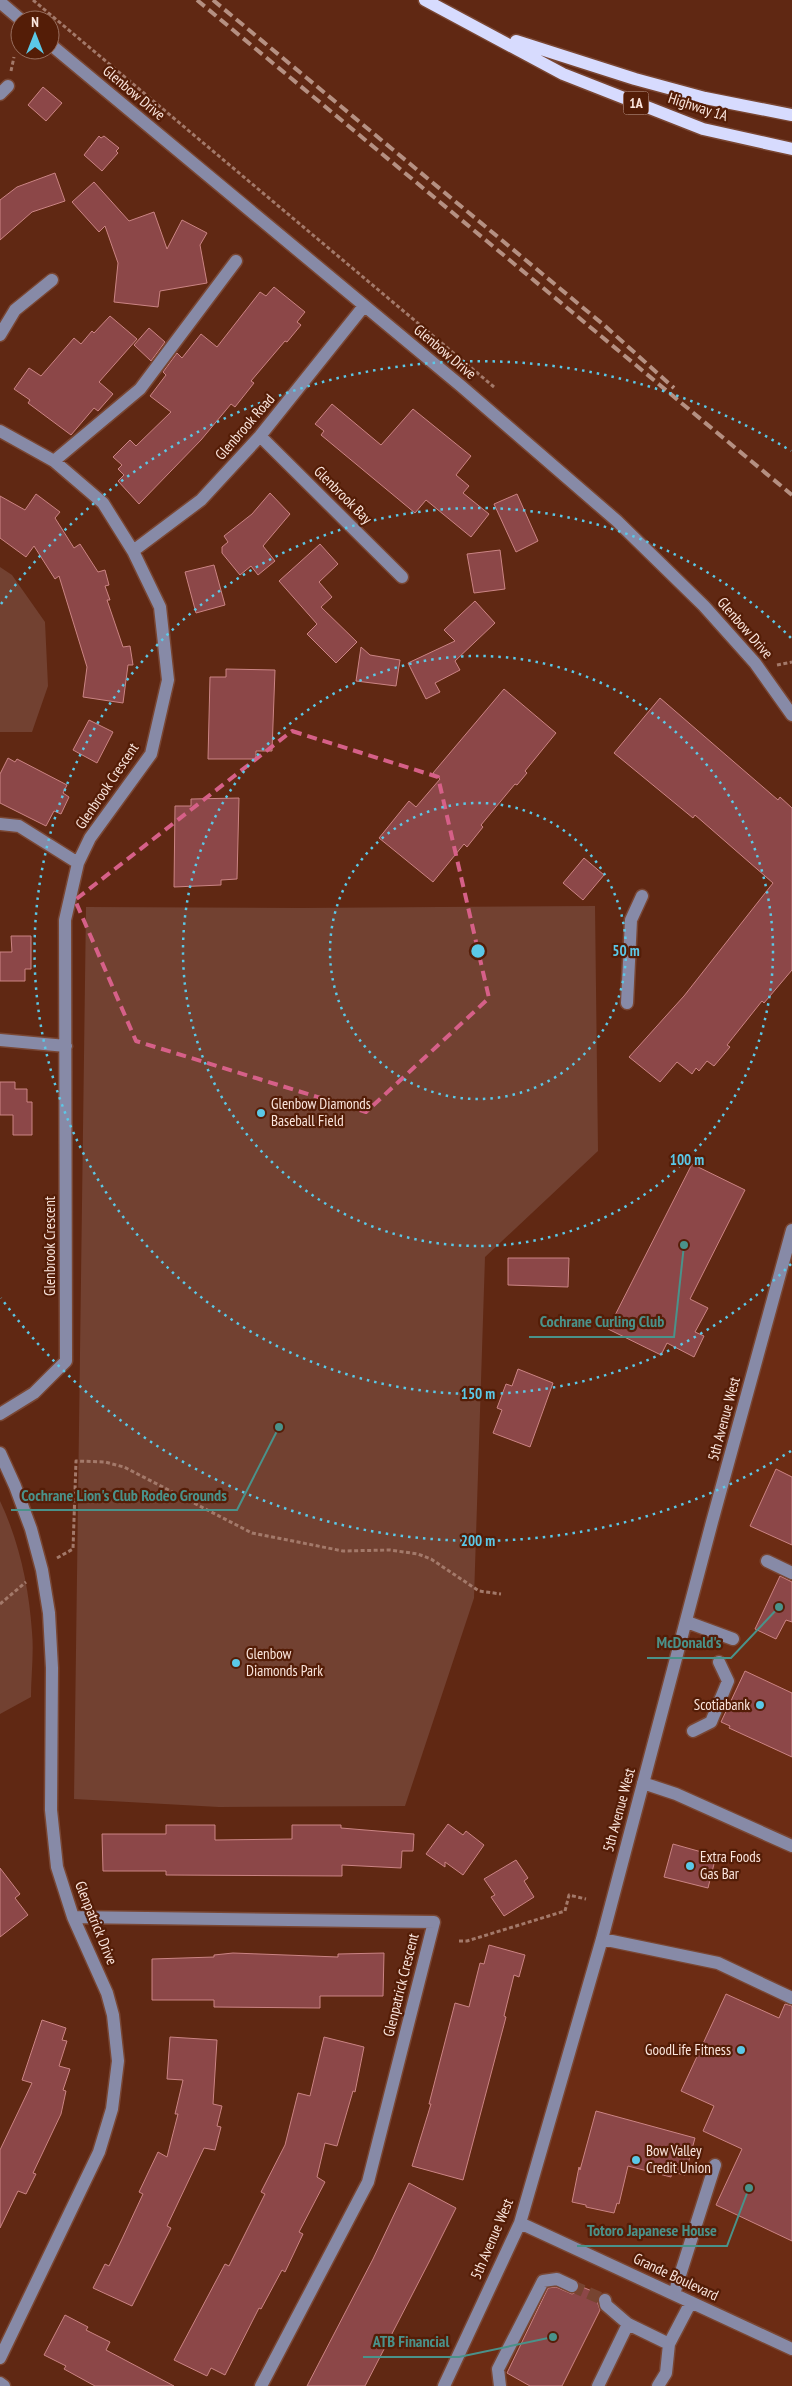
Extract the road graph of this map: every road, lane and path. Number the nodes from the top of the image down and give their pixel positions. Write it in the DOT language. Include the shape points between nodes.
graph roads {
  1 [pos="33,0"];
  2 [pos="425,0"];
  3 [pos="0,2"];
  4 [pos="10,11"];
  5 [pos="489,33"];
  6 [pos="60,52"];
  7 [pos="792,115"];
  8 [pos="792,149"];
  9 [pos="236,261"];
  10 [pos="52,280"];
  11 [pos="364,306"];
  12 [pos="0,335"];
  13 [pos="494,387"];
  14 [pos="0,431"];
  15 [pos="260,436"];
  16 [pos="54,461"];
  17 [pos="133,552"];
  18 [pos="402,577"];
  19 [pos="792,662"];
  20 [pos="777,665"];
  21 [pos="792,715"];
  22 [pos="0,824"];
  23 [pos="78,863"];
  24 [pos="642,896"];
  25 [pos="627,1003"];
  26 [pos="0,1040"];
  27 [pos="66,1046"];
  28 [pos="792,1230"];
  29 [pos="0,1414"];
  30 [pos="0,1453"];
  31 [pos="57,1558"];
  32 [pos="767,1562"];
  33 [pos="792,1573"];
  34 [pos="26,1582"];
  35 [pos="501,1594"];
  36 [pos="0,1604"];
  37 [pos="686,1622"];
  38 [pos="733,1639"];
  39 [pos="719,1662"];
  40 [pos="693,1731"];
  41 [pos="643,1783"];
  42 [pos="792,1846"];
  43 [pos="586,1899"];
  44 [pos="73,1917"];
  45 [pos="602,1939"];
  46 [pos="459,1941"];
  47 [pos="792,1998"];
  48 [pos="715,2165"];
  49 [pos="520,2223"];
  50 [pos="572,2286"];
  51 [pos="674,2294"];
  52 [pos="605,2300"];
  53 [pos="691,2302"];
  54 [pos="628,2324"];
  55 [pos="669,2344"];
  56 [pos="792,2349"];
  57 [pos="0,2358"];
  58 [pos="0,2384"];
  59 [pos="4,2386"];
  60 [pos="261,2386"];
  61 [pos="444,2386"];
  62 [pos="500,2386"];
  63 [pos="598,2386"];
  64 [pos="658,2386"];
  1 -- 13 [label="path"];
  2 -- 5 [label="main road, Highway 1A / 1A"];
  3 -- 4 [label="street"];
  5 -- 7 [label="main road, Highway 1A / 1A" via="705,98"];
  5 -- 8 [label="main road, Highway 1A / 1A" via="562,74 704,129"];
  6 -- 11 [label="street, Glenbow Drive"];
  9 -- 16 [label="street" via="140,389"];
  10 -- 12 [label="street" via="15,310"];
  11 -- 15 [label="street, Glenbrook Road"];
  11 -- 21 [label="street, Glenbow Drive" via="617,521 704,606 755,663"];
  14 -- 16 [label="street, Glenbrook Crescent"];
  15 -- 17 [label="street, Glenbrook Road" via="202,500"];
  15 -- 18 [label="street, Glenbrook Bay"];
  16 -- 17 [label="street, Glenbrook Crescent" via="103,503"];
  17 -- 23 [label="street, Glenbrook Crescent" via="160,607 168,680 150,754 90,838"];
  19 -- 20 [label="path"];
  22 -- 23 [label="street" via="19,826"];
  23 -- 27 [label="street, Glenbrook Crescent" via="65,920"];
  24 -- 25 [label="street" via="631,920"];
  26 -- 27 [label="street"];
  27 -- 29 [label="street, Glenbrook Crescent" via="66,1362 34,1393"];
  28 -- 37 [label="street, 5th Avenue West"];
  30 -- 44 [label="street, Glenpatrick Drive" via="31,1529 46,1593 51,1633 54,1846 63,1890"];
  31 -- 35 [label="path" via="73,1549 76,1461 105,1462 124,1467 252,1533 343,1551 390,1550 418,1554 479,1591"];
  32 -- 33 [label="street"];
  34 -- 36 [label="path"];
  37 -- 38 [label="street"];
  37 -- 41 [label="street, 5th Avenue West"];
  39 -- 40 [label="street" via="728,1681 711,1722"];
  41 -- 42 [label="street" via="676,1794"];
  41 -- 45 [label="street, 5th Avenue West"];
  43 -- 46 [label="path" via="569,1895 565,1911"];
  44 -- 57 [label="street, Glenpatrick Drive" via="98,1971 113,2014 118,2061 112,2109 99,2152"];
  44 -- 60 [label="street, Glenpatrick Crescent" via="434,1922 368,2182"];
  45 -- 47 [label="street" via="718,1963"];
  45 -- 49 [label="street, 5th Avenue West"];
  48 -- 51 [label="street"];
  49 -- 51 [label="street, Grande Boulevard"];
  49 -- 61 [label="street, 5th Avenue West"];
  50 -- 62 [label="street" via="557,2279 543,2280 498,2369"];
  51 -- 53 [label="street, Grande Boulevard"];
  52 -- 54 [label="street" via="606,2305"];
  53 -- 55 [label="street"];
  53 -- 56 [label="street, Grande Boulevard"];
  54 -- 55 [label="street"];
  54 -- 63 [label="street"];
  55 -- 64 [label="street" via="666,2373"];
  58 -- 59 [label="street"];
}
